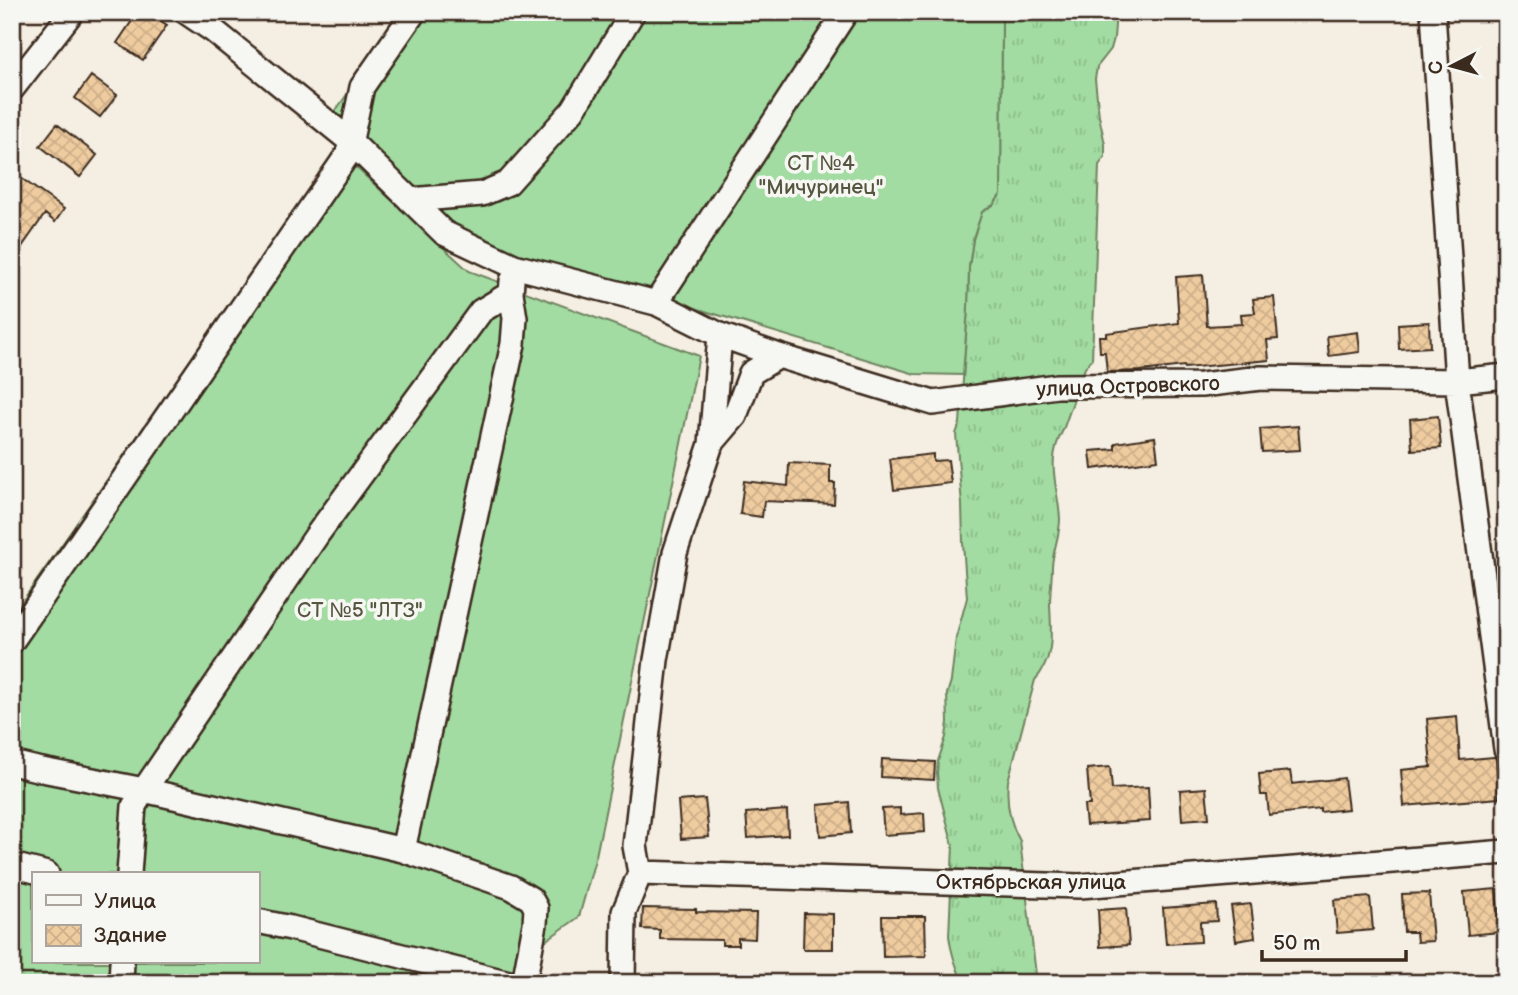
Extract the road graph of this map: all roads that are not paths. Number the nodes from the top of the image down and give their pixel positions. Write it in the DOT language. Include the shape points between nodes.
graph roads {
  1 [pos="72,12"];
  2 [pos="186,12"];
  3 [pos="414,12"];
  4 [pos="633,12"];
  5 [pos="846,12"];
  6 [pos="1433,12"];
  7 [pos="12,89"];
  8 [pos="349,140"];
  9 [pos="410,200"];
  10 [pos="514,266"];
  11 [pos="511,293"];
  12 [pos="656,303"];
  13 [pos="720,335"];
  14 [pos="779,356"];
  15 [pos="1506,376"];
  16 [pos="1457,381"];
  17 [pos="711,444"];
  18 [pos="12,641"];
  19 [pos="1506,749"];
  20 [pos="12,763"];
  21 [pos="144,790"];
  22 [pos="402,850"];
  23 [pos="1506,852"];
  24 [pos="12,866"];
  25 [pos="38,872"];
  26 [pos="129,872"];
  27 [pos="640,873"];
  28 [pos="259,921"];
  29 [pos="122,964"];
  30 [pos="121,983"];
  31 [pos="509,983"];
  32 [pos="524,983"];
  33 [pos="623,983"];
  1 -- 7 [label="street"];
  2 -- 8 [label="street, улица Островского"];
  3 -- 8 [label="street" via="362,87"];
  4 -- 9 [label="street" via="573,110 508,183 482,194"];
  5 -- 12 [label="street"];
  6 -- 16 [label="street"];
  8 -- 9 [label="street, улица Островского"];
  8 -- 18 [label="street" via="348,154"];
  9 -- 10 [label="street, улица Островского" via="443,233"];
  10 -- 11 [label="street"];
  10 -- 12 [label="street, улица Островского"];
  11 -- 21 [label="street" via="481,311 317,535"];
  11 -- 22 [label="street" via="513,344"];
  12 -- 13 [label="street, улица Островского"];
  13 -- 14 [label="street, улица Островского"];
  13 -- 17 [label="street"];
  14 -- 16 [label="street, улица Островского" via="933,403 1056,386 1201,385 1261,378"];
  14 -- 17 [label="street" via="751,373 735,416"];
  15 -- 16 [label="street, улица Островского"];
  16 -- 19 [label="street"];
  17 -- 27 [label="street" via="676,553 656,660 635,846"];
  20 -- 21 [label="street"];
  21 -- 22 [label="street"];
  21 -- 26 [label="street" via="134,806"];
  22 -- 32 [label="street" via="511,887 531,899 536,908 535,924"];
  23 -- 27 [label="street, Октябрьская улица" via="1080,886"];
  24 -- 25 [label="street"];
  27 -- 33 [label="street" via="624,912"];
  28 -- 31 [label="street"];
  29 -- 30 [label="street"];
}
